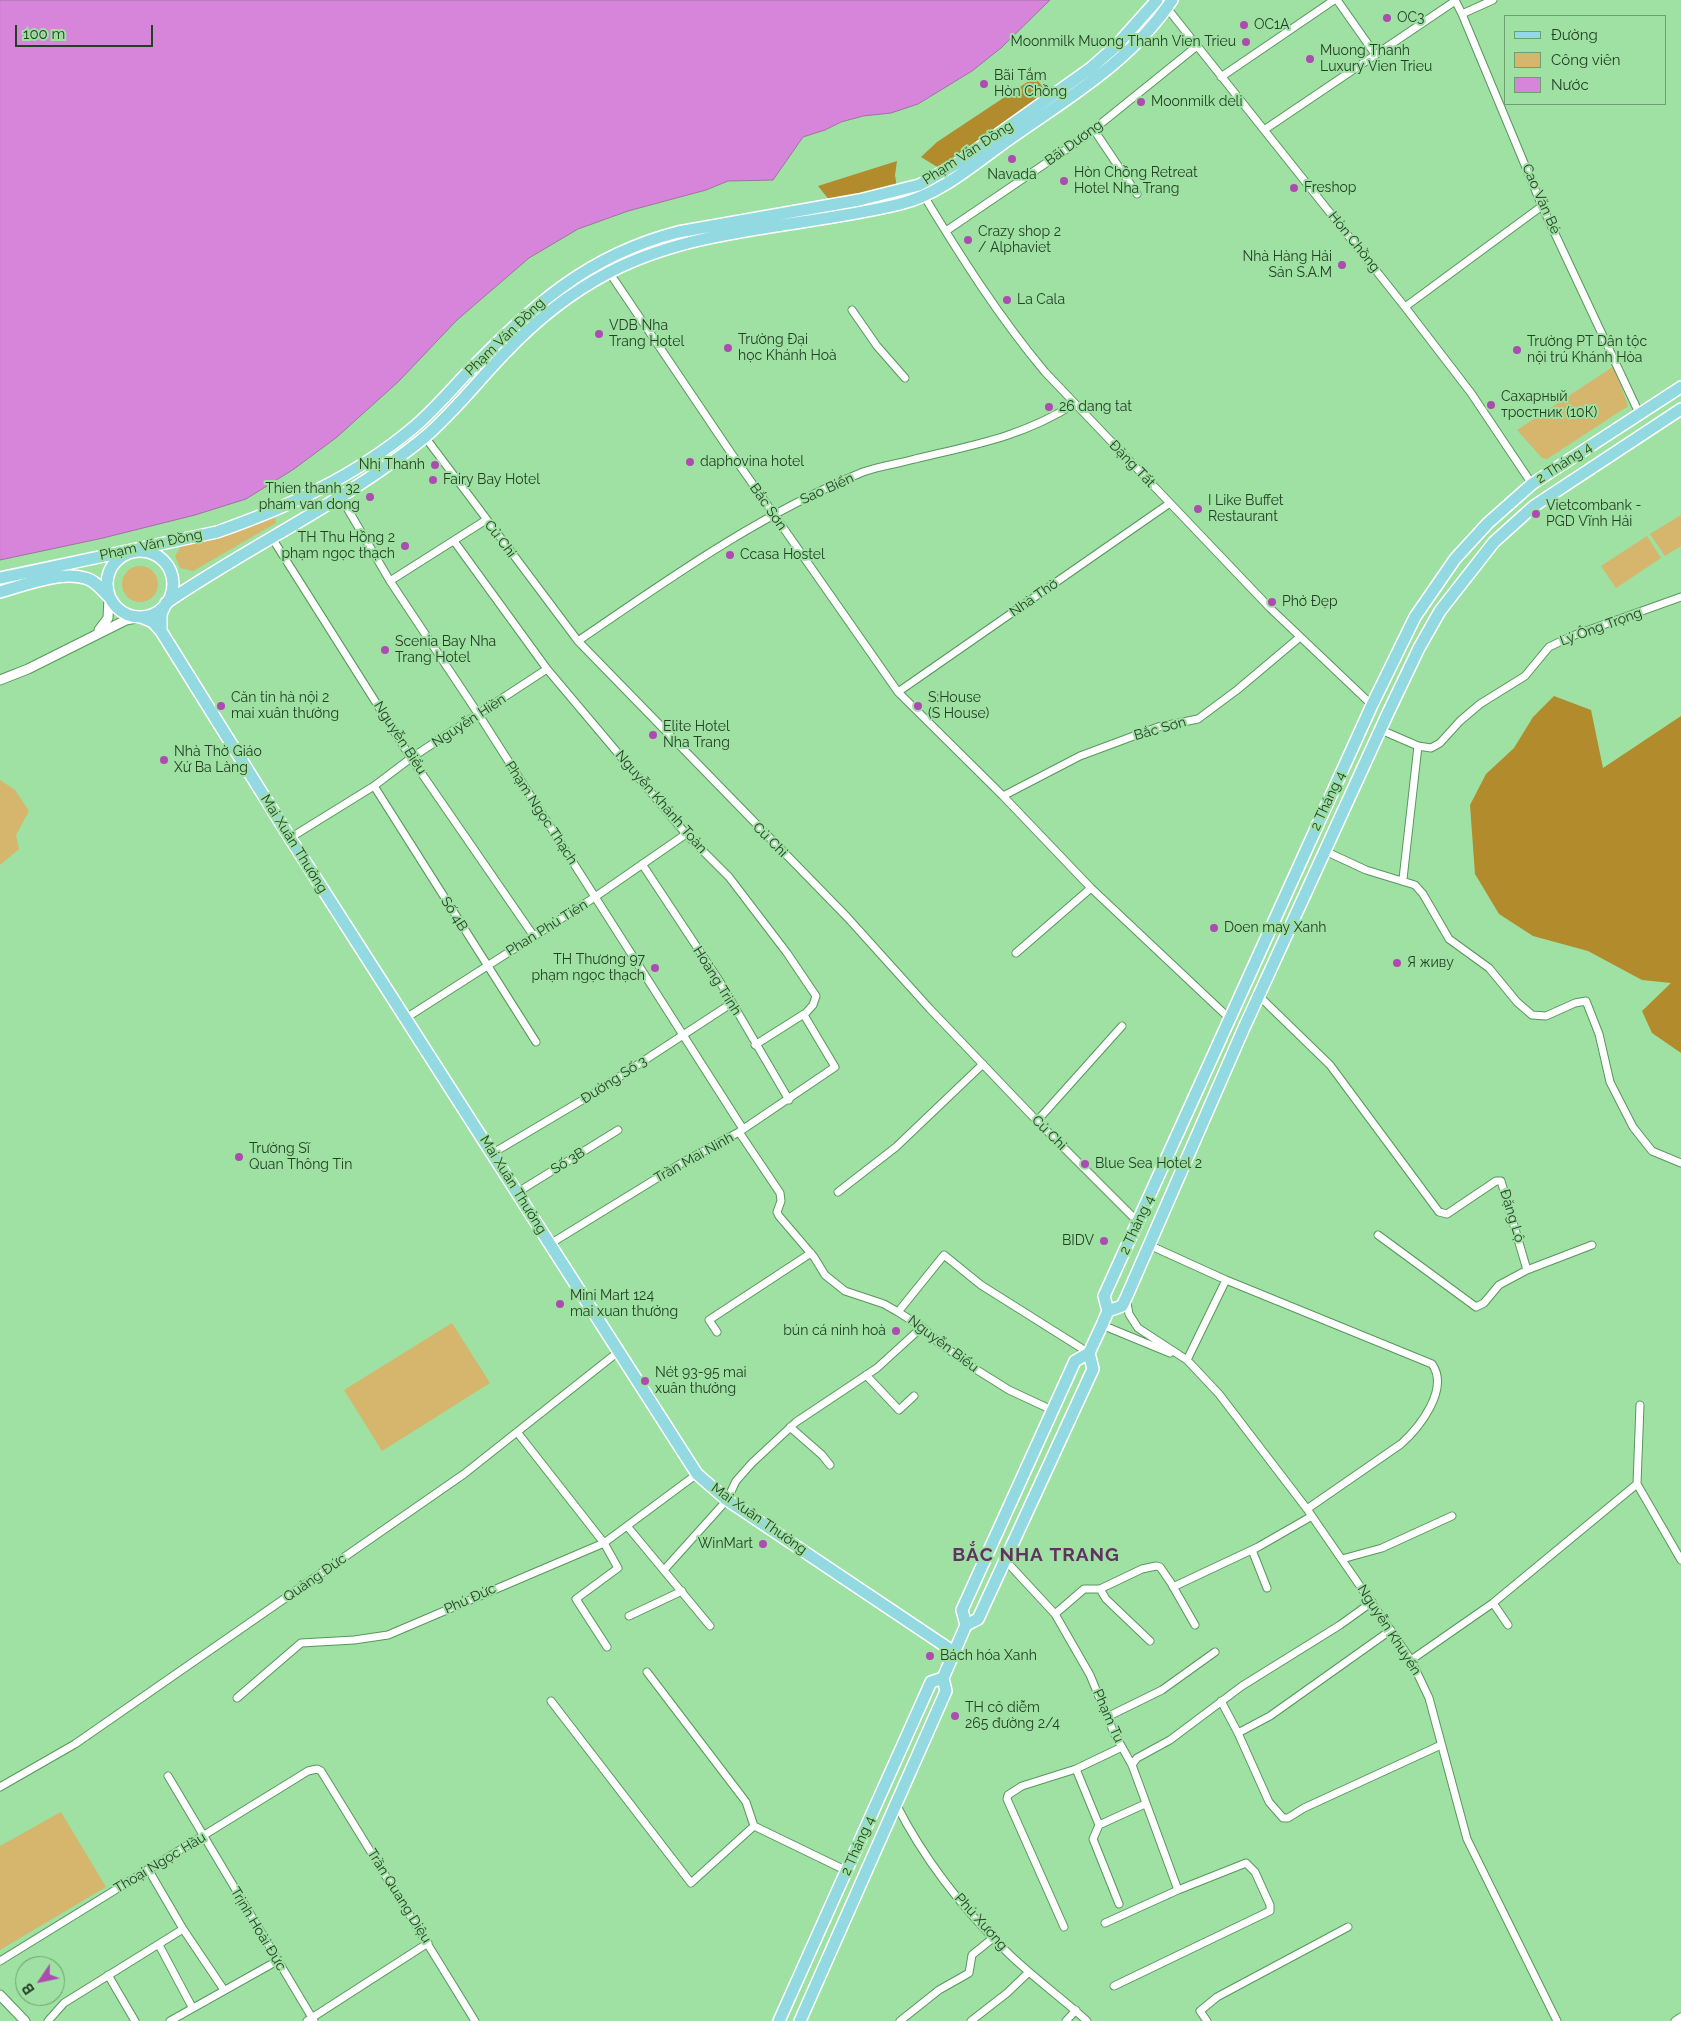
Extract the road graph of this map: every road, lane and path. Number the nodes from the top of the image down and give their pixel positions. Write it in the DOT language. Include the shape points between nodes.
graph roads {
  1 [pos="1157,0"];
  2 [pos="1336,0"];
  3 [pos="1455,0"];
  4 [pos="1494,0"];
  5 [pos="1169,4"];
  6 [pos="1462,14"];
  7 [pos="1197,46"];
  8 [pos="1375,54"];
  9 [pos="1221,76"];
  10 [pos="1094,130"];
  11 [pos="1264,130"];
  12 [pos="921,191"];
  13 [pos="1137,194"];
  14 [pos="1542,206"];
  15 [pos="946,231"];
  16 [pos="602,261"];
  17 [pos="609,272"];
  18 [pos="1406,307"];
  19 [pos="852,310"];
  20 [pos="905,378"];
  21 [pos="1681,387"];
  22 [pos="1074,404"];
  23 [pos="1681,409"];
  24 [pos="1639,413"];
  25 [pos="415,426"];
  26 [pos="425,437"];
  27 [pos="1532,484"];
  28 [pos="340,496"];
  29 [pos="1170,503"];
  30 [pos="1534,506"];
  31 [pos="775,516"];
  32 [pos="486,520"];
  33 [pos="272,538"];
  34 [pos="454,541"];
  35 [pos="133,551"];
  36 [pos="0,578"];
  37 [pos="390,582"];
  38 [pos="0,592"];
  39 [pos="109,597"];
  40 [pos="1681,597"];
  41 [pos="166,603"];
  42 [pos="141,617"];
  43 [pos="161,631"];
  44 [pos="93,636"];
  45 [pos="1300,637"];
  46 [pos="578,641"];
  47 [pos="547,669"];
  48 [pos="0,680"];
  49 [pos="898,692"];
  50 [pos="1372,706"];
  51 [pos="1388,713"];
  52 [pos="479,715"];
  53 [pos="1381,730"];
  54 [pos="1418,746"];
  55 [pos="411,758"];
  56 [pos="374,786"];
  57 [pos="1004,796"];
  58 [pos="686,834"];
  59 [pos="290,838"];
  60 [pos="1325,852"];
  61 [pos="642,864"];
  62 [pos="1403,880"];
  63 [pos="1091,888"];
  64 [pos="595,897"];
  65 [pos="533,935"];
  66 [pos="1016,952"];
  67 [pos="487,966"];
  68 [pos="1259,996"];
  69 [pos="732,1003"];
  70 [pos="804,1014"];
  71 [pos="406,1018"];
  72 [pos="1229,1018"];
  73 [pos="1122,1026"];
  74 [pos="1243,1030"];
  75 [pos="682,1036"];
  76 [pos="536,1042"];
  77 [pos="755,1045"];
  78 [pos="982,1064"];
  79 [pos="789,1100"];
  80 [pos="1037,1121"];
  81 [pos="618,1130"];
  82 [pos="741,1131"];
  83 [pos="493,1153"];
  84 [pos="1681,1164"];
  85 [pos="518,1192"];
  86 [pos="838,1192"];
  87 [pos="1139,1223"];
  88 [pos="1378,1236"];
  89 [pos="550,1244"];
  90 [pos="1149,1245"];
  91 [pos="1592,1245"];
  92 [pos="812,1253"];
  93 [pos="1527,1270"];
  94 [pos="1226,1280"];
  95 [pos="1126,1298"];
  96 [pos="898,1312"];
  97 [pos="1108,1312"];
  98 [pos="1102,1325"];
  99 [pos="922,1326"];
  100 [pos="717,1332"];
  101 [pos="618,1352"];
  102 [pos="1089,1353"];
  103 [pos="1187,1360"];
  104 [pos="866,1374"];
  105 [pos="914,1396"];
  106 [pos="1640,1405"];
  107 [pos="1054,1411"];
  108 [pos="790,1427"];
  109 [pos="517,1432"];
  110 [pos="830,1465"];
  111 [pos="697,1474"];
  112 [pos="1637,1484"];
  113 [pos="727,1500"];
  114 [pos="1307,1509"];
  115 [pos="1312,1516"];
  116 [pos="1452,1516"];
  117 [pos="627,1526"];
  118 [pos="604,1543"];
  119 [pos="1252,1550"];
  120 [pos="1342,1559"];
  121 [pos="1006,1560"];
  122 [pos="1681,1560"];
  123 [pos="664,1570"];
  124 [pos="1173,1587"];
  125 [pos="1267,1588"];
  126 [pos="1100,1589"];
  127 [pos="682,1591"];
  128 [pos="1372,1602"];
  129 [pos="1493,1603"];
  130 [pos="1055,1614"];
  131 [pos="629,1616"];
  132 [pos="966,1625"];
  133 [pos="1195,1625"];
  134 [pos="1508,1625"];
  135 [pos="710,1626"];
  136 [pos="1391,1630"];
  137 [pos="1150,1641"];
  138 [pos="607,1647"];
  139 [pos="954,1652"];
  140 [pos="1215,1652"];
  141 [pos="1412,1660"];
  142 [pos="647,1672"];
  143 [pos="943,1678"];
  144 [pos="237,1698"];
  145 [pos="551,1701"];
  146 [pos="1221,1701"];
  147 [pos="1109,1716"];
  148 [pos="1238,1733"];
  149 [pos="1441,1745"];
  150 [pos="1122,1747"];
  151 [pos="1132,1764"];
  152 [pos="1076,1768"];
  153 [pos="321,1771"];
  154 [pos="168,1776"];
  155 [pos="0,1787"];
  156 [pos="896,1804"];
  157 [pos="1145,1804"];
  158 [pos="1099,1825"];
  159 [pos="754,1826"];
  160 [pos="204,1836"];
  161 [pos="148,1869"];
  162 [pos="847,1871"];
  163 [pos="1178,1890"];
  164 [pos="1119,1904"];
  165 [pos="1105,1924"];
  166 [pos="1064,1927"];
  167 [pos="1348,1927"];
  168 [pos="183,1930"];
  169 [pos="993,1938"];
  170 [pos="428,1943"];
  171 [pos="158,1945"];
  172 [pos="0,1961"];
  173 [pos="278,1961"];
  174 [pos="1029,1972"];
  175 [pos="108,1976"];
  176 [pos="1114,1986"];
  177 [pos="224,1990"];
  178 [pos="0,1995"];
  179 [pos="192,2007"];
  180 [pos="1076,2010"];
  181 [pos="1681,2017"];
  182 [pos="311,2020"];
  183 [pos="25,2021"];
  184 [pos="48,2021"];
  185 [pos="135,2021"];
  186 [pos="170,2021"];
  187 [pos="475,2021"];
  188 [pos="779,2021"];
  189 [pos="800,2021"];
  190 [pos="900,2021"];
  191 [pos="971,2021"];
  192 [pos="1066,2021"];
  193 [pos="1087,2021"];
  194 [pos="1207,2021"];
  195 [pos="1557,2021"];
  196 [pos="1675,2021"];
  1 -- 5 [label="main road"];
  1 -- 12 [label="main road, Phạm Văn Đồng" via="1116,46 1090,68"];
  2 -- 8 [label="street"];
  2 -- 9 [label="street"];
  3 -- 6 [label="street, Cao Văn Bé"];
  3 -- 8 [label="street"];
  4 -- 6 [label="street"];
  5 -- 7 [label="street, Hòn Chồng"];
  5 -- 12 [label="main road, Phạm Văn Đồng" via="1134,45 1098,76 965,172"];
  6 -- 14 [label="street, Cao Văn Bé"];
  7 -- 9 [label="street, Hòn Chồng"];
  7 -- 10 [label="street, Bãi Dương"];
  8 -- 11 [label="street"];
  9 -- 11 [label="street, Hòn Chồng"];
  10 -- 13 [label="street"];
  10 -- 15 [label="street, Bãi Dương"];
  11 -- 18 [label="street, Hòn Chồng"];
  12 -- 15 [label="street, Đặng Tất"];
  12 -- 16 [label="main road, Phạm Văn Đồng" via="678,232 654,238"];
  12 -- 17 [label="main road, Phạm Văn Đồng" via="902,204 678,245"];
  14 -- 18 [label="street"];
  14 -- 24 [label="street, Cao Văn Bé"];
  15 -- 22 [label="street, Đặng Tất" via="1017,336"];
  16 -- 17 [label="main road"];
  16 -- 25 [label="main road, Phạm Văn Đồng" via="558,288 518,321"];
  17 -- 26 [label="main road, Phạm Văn Đồng" via="548,311"];
  17 -- 31 [label="street, Bắc Sơn"];
  18 -- 27 [label="street, Hòn Chồng"];
  19 -- 20 [label="street"];
  21 -- 24 [label="main road, 2 Tháng 4"];
  22 -- 29 [label="street, Đặng Tất"];
  22 -- 31 [label="street, Sao Biển" via="1050,420 1005,438 865,472 813,493"];
  23 -- 30 [label="main road, 2 Tháng 4"];
  24 -- 27 [label="main road, 2 Tháng 4"];
  25 -- 26 [label="main road"];
  25 -- 35 [label="main road, Phạm Văn Đồng" via="362,465 268,514 217,532"];
  26 -- 28 [label="main road, Phạm Văn Đồng"];
  26 -- 32 [label="street, Củ Chi"];
  27 -- 30 [label="main road"];
  27 -- 50 [label="main road, 2 Tháng 4" via="1455,559 1415,617"];
  28 -- 33 [label="main road, Phạm Văn Đồng"];
  28 -- 37 [label="street, Phạm Ngọc Thạch"];
  29 -- 45 [label="street, Đặng Tất"];
  29 -- 49 [label="street, Nhà Thờ"];
  30 -- 51 [label="main road, 2 Tháng 4" via="1494,542 1440,611"];
  31 -- 46 [label="street, Sao Biển" via="714,548"];
  31 -- 49 [label="street, Bắc Sơn"];
  32 -- 34 [label="street"];
  32 -- 46 [label="street, Củ Chi"];
  33 -- 41 [label="main road, Phạm Văn Đồng"];
  33 -- 55 [label="street, Nguyễn Biểu"];
  34 -- 37 [label="street"];
  34 -- 47 [label="street, Nguyễn Khánh Toàn"];
  35 -- 36 [label="main road, Phạm Văn Đồng"];
  35 -- 39 [label="main road" via="123,554 110,568 107,578"];
  35 -- 41 [label="main road" via="152,553 168,566 173,585"];
  37 -- 52 [label="street, Phạm Ngọc Thạch"];
  38 -- 39 [label="main road, Phạm Văn Đồng" via="71,576 86,578"];
  39 -- 42 [label="main road" via="122,612"];
  39 -- 44 [label="street" via="108,618"];
  40 -- 54 [label="street, Lý Ông Trọng" via="1556,643 1539,656 1525,676 1480,704 1440,743 1431,748"];
  41 -- 42 [label="main road" via="159,610"];
  41 -- 43 [label="main road" via="161,614"];
  42 -- 43 [label="main road, Mai Xuân Thưởng" via="153,622"];
  42 -- 44 [label="street" via="126,620"];
  43 -- 59 [label="main road, Mai Xuân Thưởng"];
  44 -- 48 [label="street"];
  45 -- 50 [label="street, Đặng Tất"];
  45 -- 57 [label="street, Bắc Sơn" via="1198,719 1158,727 1080,756"];
  46 -- 78 [label="street, Củ Chi" via="847,917"];
  47 -- 52 [label="street, Nguyễn Hiền"];
  47 -- 58 [label="street, Nguyễn Khánh Toàn"];
  49 -- 57 [label="street, Bắc Sơn"];
  50 -- 51 [label="main road"];
  50 -- 72 [label="main road, 2 Tháng 4"];
  51 -- 53 [label="main road, 2 Tháng 4"];
  52 -- 55 [label="street, Nguyễn Hiền"];
  52 -- 64 [label="street, Phạm Ngọc Thạch"];
  53 -- 54 [label="street"];
  53 -- 60 [label="main road, 2 Tháng 4"];
  54 -- 62 [label="street"];
  55 -- 56 [label="street, Nguyễn Hiền"];
  55 -- 65 [label="street, Nguyễn Biểu"];
  56 -- 59 [label="street, Nguyễn Hiền"];
  56 -- 67 [label="street, Số 4B"];
  57 -- 63 [label="street, Bắc Sơn"];
  58 -- 61 [label="street, Phan Phù Tiên"];
  58 -- 70 [label="street, Nguyễn Khánh Toàn" via="729,877 813,989 815,1001"];
  59 -- 71 [label="main road, Mai Xuân Thưởng"];
  60 -- 62 [label="street" via="1366,870"];
  60 -- 68 [label="main road, 2 Tháng 4"];
  61 -- 64 [label="street, Phan Phù Tiên"];
  61 -- 69 [label="street, Hoàng Trinh"];
  62 -- 84 [label="street" via="1415,885 1423,894 1449,939 1489,968 1528,1012 1546,1016 1575,1002 1586,1001 1599,1034 1610,1082 1632,1127 1652,1151"];
  63 -- 66 [label="street"];
  63 -- 72 [label="street, Bắc Sơn"];
  64 -- 65 [label="street, Phan Phù Tiên"];
  64 -- 75 [label="street, Phạm Ngọc Thạch"];
  65 -- 67 [label="street, Phan Phù Tiên"];
  67 -- 71 [label="street, Phan Phù Tiên"];
  67 -- 76 [label="street, Số 4B"];
  68 -- 74 [label="main road, 2 Tháng 4"];
  68 -- 93 [label="street, Đặng Lộ" via="1330,1065 1439,1212 1447,1214 1496,1181 1501,1181"];
  69 -- 75 [label="street, Đường Số 3"];
  69 -- 77 [label="street, Hoàng Trinh"];
  70 -- 77 [label="street"];
  70 -- 79 [label="street, Trần Mai Ninh" via="836,1067"];
  71 -- 83 [label="main road, Mai Xuân Thưởng"];
  72 -- 74 [label="main road"];
  72 -- 87 [label="main road, 2 Tháng 4"];
  73 -- 80 [label="street"];
  74 -- 90 [label="main road, 2 Tháng 4"];
  75 -- 82 [label="street, Phạm Ngọc Thạch"];
  75 -- 83 [label="street, Đường Số 3"];
  77 -- 79 [label="street, Hoàng Trinh"];
  78 -- 80 [label="street, Củ Chi"];
  78 -- 86 [label="street" via="896,1147"];
  79 -- 82 [label="street, Trần Mai Ninh"];
  80 -- 87 [label="street, Củ Chi"];
  81 -- 85 [label="street, Số 3B"];
  82 -- 89 [label="street, Trần Mai Ninh" via="680,1164"];
  82 -- 92 [label="street, Nguyễn Biểu" via="780,1193 779,1216"];
  83 -- 85 [label="main road, Mai Xuân Thưởng"];
  85 -- 89 [label="main road, Mai Xuân Thưởng"];
  87 -- 97 [label="main road, 2 Tháng 4" via="1104,1296"];
  88 -- 93 [label="street" via="1476,1307 1484,1303 1499,1285"];
  89 -- 101 [label="main road, Mai Xuân Thưởng"];
  90 -- 94 [label="street"];
  90 -- 95 [label="main road, 2 Tháng 4"];
  91 -- 93 [label="street"];
  92 -- 96 [label="street, Nguyễn Biểu" via="825,1275 845,1291"];
  92 -- 100 [label="street" via="709,1320"];
  94 -- 103 [label="street"];
  94 -- 114 [label="street" via="1432,1364 1437,1370 1438,1385 1422,1423 1414,1432"];
  95 -- 97 [label="main road, 2 Tháng 4" via="1122,1306"];
  95 -- 103 [label="street, Nguyễn Khuyến" via="1129,1314 1138,1328"];
  96 -- 99 [label="street, Nguyễn Biểu"];
  96 -- 102 [label="street" via="944,1255 981,1285"];
  97 -- 98 [label="main road, 2 Tháng 4"];
  98 -- 102 [label="main road, 2 Tháng 4"];
  98 -- 103 [label="street, Nguyễn Khuyến"];
  99 -- 104 [label="street"];
  99 -- 107 [label="street, Nguyễn Biểu" via="983,1374"];
  101 -- 109 [label="street, Quảng Đức"];
  101 -- 111 [label="main road, Mai Xuân Thưởng"];
  102 -- 107 [label="main road, 2 Tháng 4" via="1075,1361"];
  102 -- 121 [label="main road, 2 Tháng 4" via="1093,1369"];
  103 -- 114 [label="street, Nguyễn Khuyến" via="1219,1394"];
  104 -- 105 [label="street" via="899,1410"];
  104 -- 108 [label="street"];
  106 -- 112 [label="street"];
  107 -- 132 [label="main road, 2 Tháng 4" via="962,1610"];
  108 -- 110 [label="street"];
  108 -- 113 [label="street" via="736,1481"];
  109 -- 118 [label="street"];
  109 -- 155 [label="street, Quảng Đức" via="464,1474 75,1744"];
  111 -- 113 [label="main road, Mai Xuân Thưởng"];
  111 -- 117 [label="street, Phú Đức"];
  112 -- 122 [label="street"];
  112 -- 129 [label="street"];
  113 -- 123 [label="street"];
  113 -- 139 [label="main road, Mai Xuân Thưởng"];
  114 -- 115 [label="street, Nguyễn Khuyến"];
  115 -- 119 [label="street"];
  115 -- 120 [label="street, Nguyễn Khuyến"];
  116 -- 120 [label="street" via="1382,1548"];
  117 -- 118 [label="street, Phú Đức"];
  117 -- 123 [label="street"];
  118 -- 138 [label="street" via="618,1568 576,1599"];
  118 -- 144 [label="street, Phú Đức" via="388,1635 302,1643"];
  119 -- 124 [label="street"];
  119 -- 125 [label="street"];
  120 -- 128 [label="street, Nguyễn Khuyến"];
  121 -- 130 [label="street, Phạm Tu"];
  121 -- 132 [label="main road, 2 Tháng 4" via="978,1619"];
  123 -- 127 [label="street"];
  124 -- 126 [label="street" via="1156,1566 1142,1569"];
  124 -- 133 [label="street"];
  126 -- 130 [label="street" via="1084,1589"];
  126 -- 137 [label="street" via="1106,1599"];
  127 -- 131 [label="street"];
  127 -- 135 [label="street"];
  128 -- 136 [label="street, Nguyễn Khuyến"];
  128 -- 146 [label="street" via="1340,1626"];
  129 -- 134 [label="street"];
  129 -- 141 [label="street"];
  130 -- 147 [label="street, Phạm Tu"];
  132 -- 139 [label="main road, 2 Tháng 4"];
  136 -- 141 [label="street, Nguyễn Khuyến"];
  136 -- 148 [label="street" via="1270,1716"];
  139 -- 143 [label="main road, 2 Tháng 4"];
  140 -- 147 [label="street" via="1162,1690"];
  141 -- 149 [label="street, Nguyễn Khuyến" via="1429,1698"];
  142 -- 159 [label="street" via="746,1802"];
  143 -- 156 [label="main road, 2 Tháng 4" via="946,1691"];
  143 -- 162 [label="main road, 2 Tháng 4" via="931,1682"];
  145 -- 159 [label="street" via="691,1883"];
  146 -- 148 [label="street"];
  146 -- 151 [label="street"];
  147 -- 150 [label="street, Phạm Tu"];
  148 -- 149 [label="street" via="1265,1793 1277,1814 1283,1818"];
  149 -- 195 [label="street, Nguyễn Khuyến" via="1467,1839"];
  150 -- 151 [label="street, Phạm Tu"];
  150 -- 152 [label="street"];
  151 -- 157 [label="street, Phạm Tu"];
  152 -- 158 [label="street"];
  152 -- 166 [label="street" via="1022,1786 1011,1792 1007,1799"];
  153 -- 160 [label="street, Thoại Ngọc Hầu" via="316,1768 308,1771"];
  153 -- 170 [label="street, Trần Quang Diệu"];
  154 -- 160 [label="street, Trịnh Hoài Đức"];
  156 -- 169 [label="street, Phú Xương" via="930,1862"];
  156 -- 189 [label="main road, 2 Tháng 4"];
  157 -- 158 [label="street"];
  157 -- 163 [label="street, Phạm Tu"];
  158 -- 164 [label="street" via="1093,1839"];
  159 -- 162 [label="street"];
  160 -- 161 [label="street, Thoại Ngọc Hầu"];
  160 -- 173 [label="street, Trịnh Hoài Đức"];
  161 -- 168 [label="street"];
  161 -- 172 [label="street, Thoại Ngọc Hầu"];
  162 -- 188 [label="main road, 2 Tháng 4"];
  163 -- 165 [label="street"];
  163 -- 176 [label="street" via="1246,1862 1255,1872 1270,1911"];
  167 -- 194 [label="street" via="1217,1997 1200,2011"];
  168 -- 171 [label="street"];
  168 -- 177 [label="street"];
  169 -- 174 [label="street, Phú Xương"];
  169 -- 190 [label="street" via="972,1955 969,1973 939,1990"];
  170 -- 182 [label="street"];
  170 -- 187 [label="street, Trần Quang Diệu"];
  171 -- 175 [label="street"];
  171 -- 179 [label="street"];
  173 -- 177 [label="street"];
  173 -- 182 [label="street, Trịnh Hoài Đức"];
  174 -- 180 [label="street, Phú Xương"];
  174 -- 191 [label="street"];
  175 -- 184 [label="street" via="64,2003"];
  175 -- 185 [label="street"];
  177 -- 179 [label="street"];
  178 -- 183 [label="street"];
  179 -- 186 [label="street"];
  180 -- 192 [label="street"];
  180 -- 193 [label="street, Phú Xương"];
  181 -- 196 [label="street"];
}
